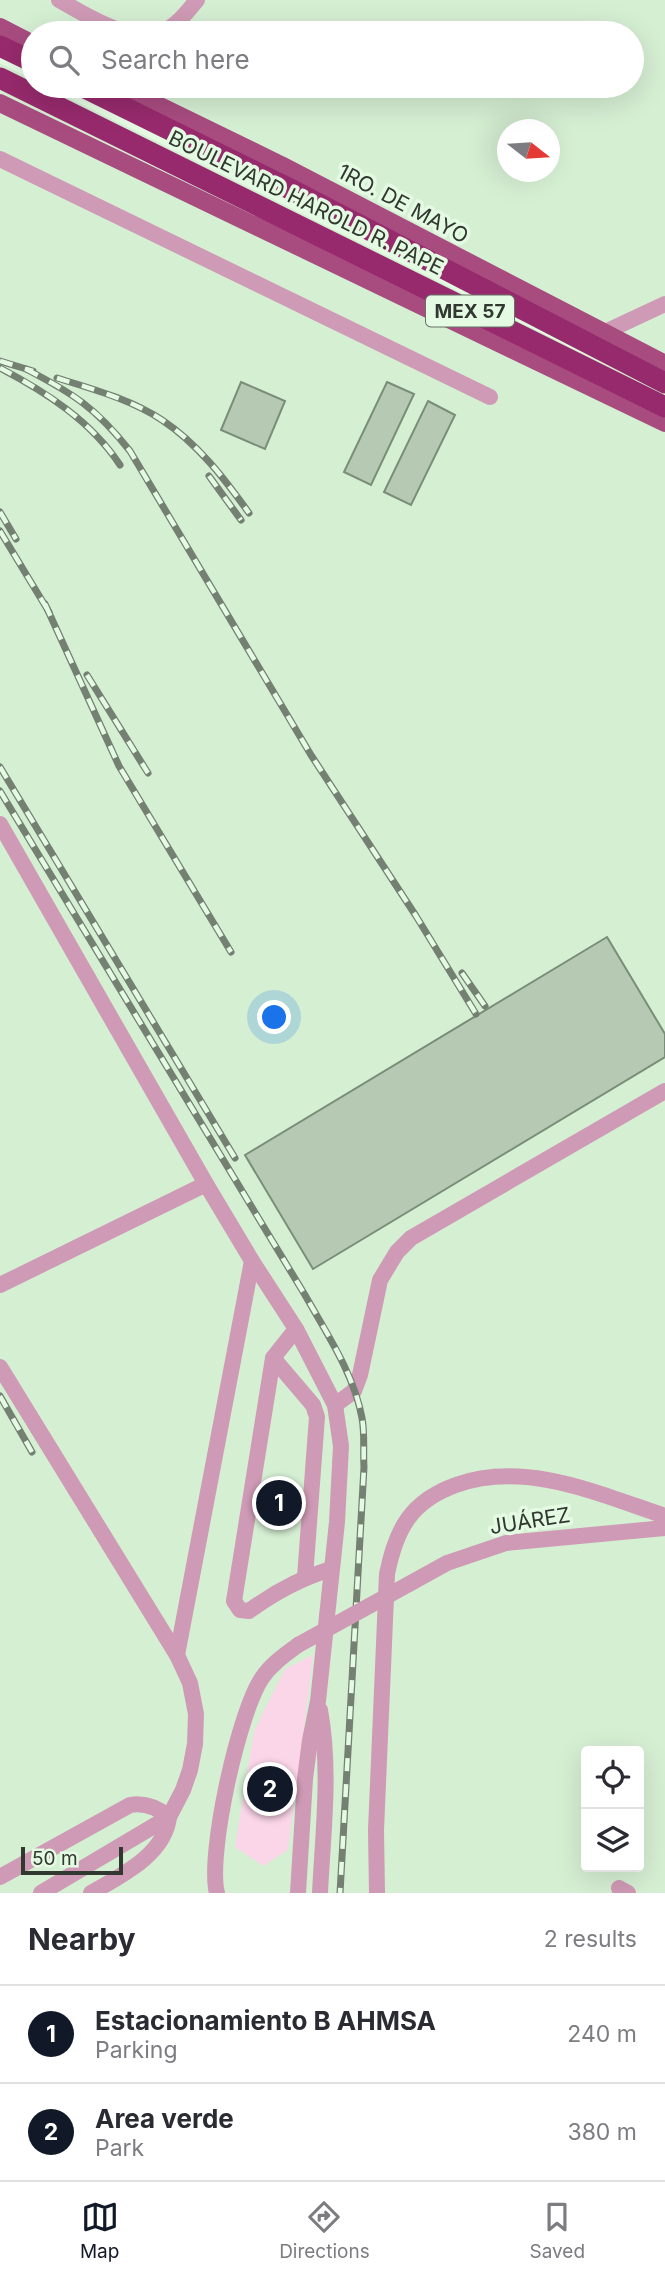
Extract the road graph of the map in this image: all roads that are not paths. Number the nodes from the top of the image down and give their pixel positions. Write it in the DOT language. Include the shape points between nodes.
graph roads {
  1 [pos="59,0"];
  2 [pos="197,0"];
  3 [pos="97,21"];
  4 [pos="177,21"];
  5 [pos="0,27"];
  6 [pos="21,38"];
  7 [pos="0,46"];
  8 [pos="21,56"];
  9 [pos="0,78"];
  10 [pos="21,88"];
  11 [pos="40,98"];
  12 [pos="105,98"];
  13 [pos="144,98"];
  14 [pos="0,103"];
  15 [pos="0,159"];
  16 [pos="665,304"];
  17 [pos="603,333"];
  18 [pos="665,365"];
  19 [pos="665,383"];
  20 [pos="490,397"];
  21 [pos="665,407"];
  22 [pos="665,423"];
  23 [pos="0,824"];
  24 [pos="665,1091"];
  25 [pos="206,1184"];
  26 [pos="252,1261"];
  27 [pos="0,1285"];
  28 [pos="296,1329"];
  29 [pos="273,1357"];
  30 [pos="0,1367"];
  31 [pos="335,1405"];
  32 [pos="665,1516"];
  33 [pos="665,1528"];
  34 [pos="331,1569"];
  35 [pos="305,1577"];
  36 [pos="177,1655"];
  37 [pos="318,1701"];
  38 [pos="169,1817"];
  39 [pos="0,1877"];
  40 [pos="41,1893"];
  41 [pos="91,1893"];
  42 [pos="217,1893"];
  43 [pos="298,1893"];
  44 [pos="320,1893"];
  45 [pos="377,1893"];
  1 -- 3 [label="lane"];
  2 -- 4 [label="lane"];
  5 -- 6 [label="main road"];
  7 -- 8 [label="highway"];
  9 -- 10 [label="highway, BOULEVARD HAROLD R. PAPE / MEX 57"];
  11 -- 21 [label="highway, BOULEVARD HAROLD R. PAPE / MEX 57"];
  12 -- 19 [label="highway, BOULEVARD HAROLD R. PAPE / MEX 57"];
  13 -- 17 [label="main road, 1RO. DE MAYO"];
  14 -- 22 [label="main road"];
  15 -- 20 [label="lane"];
  16 -- 17 [label="lane"];
  17 -- 18 [label="main road, 1RO. DE MAYO"];
  23 -- 25 [label="lane"];
  24 -- 31 [label="lane" via="411,1238 380,1280 354,1391"];
  25 -- 26 [label="lane"];
  25 -- 27 [label="lane"];
  26 -- 28 [label="lane"];
  26 -- 36 [label="lane"];
  28 -- 29 [label="lane"];
  28 -- 31 [label="lane"];
  29 -- 35 [label="lane" via="313,1405 317,1417"];
  29 -- 35 [label="lane" via="234,1601 240,1610 249,1611"];
  30 -- 36 [label="lane"];
  31 -- 34 [label="lane" via="341,1446"];
  32 -- 45 [label="lane" via="579,1488 520,1476 480,1477 436,1493 407,1519 387,1574"];
  33 -- 42 [label="lane, JUÁREZ, bridge" via="506,1542 447,1563 278,1660 247,1707 236,1744 222,1812"];
  34 -- 35 [label="lane"];
  34 -- 37 [label="lane"];
  36 -- 38 [label="lane" via="190,1683 195,1744 183,1790"];
  37 -- 43 [label="lane" via="305,1779"];
  37 -- 44 [label="lane" via="326,1742 327,1786"];
  38 -- 39 [label="lane" via="148,1805 130,1805"];
  38 -- 40 [label="lane"];
  38 -- 41 [label="lane" via="161,1839 140,1862"];
}
